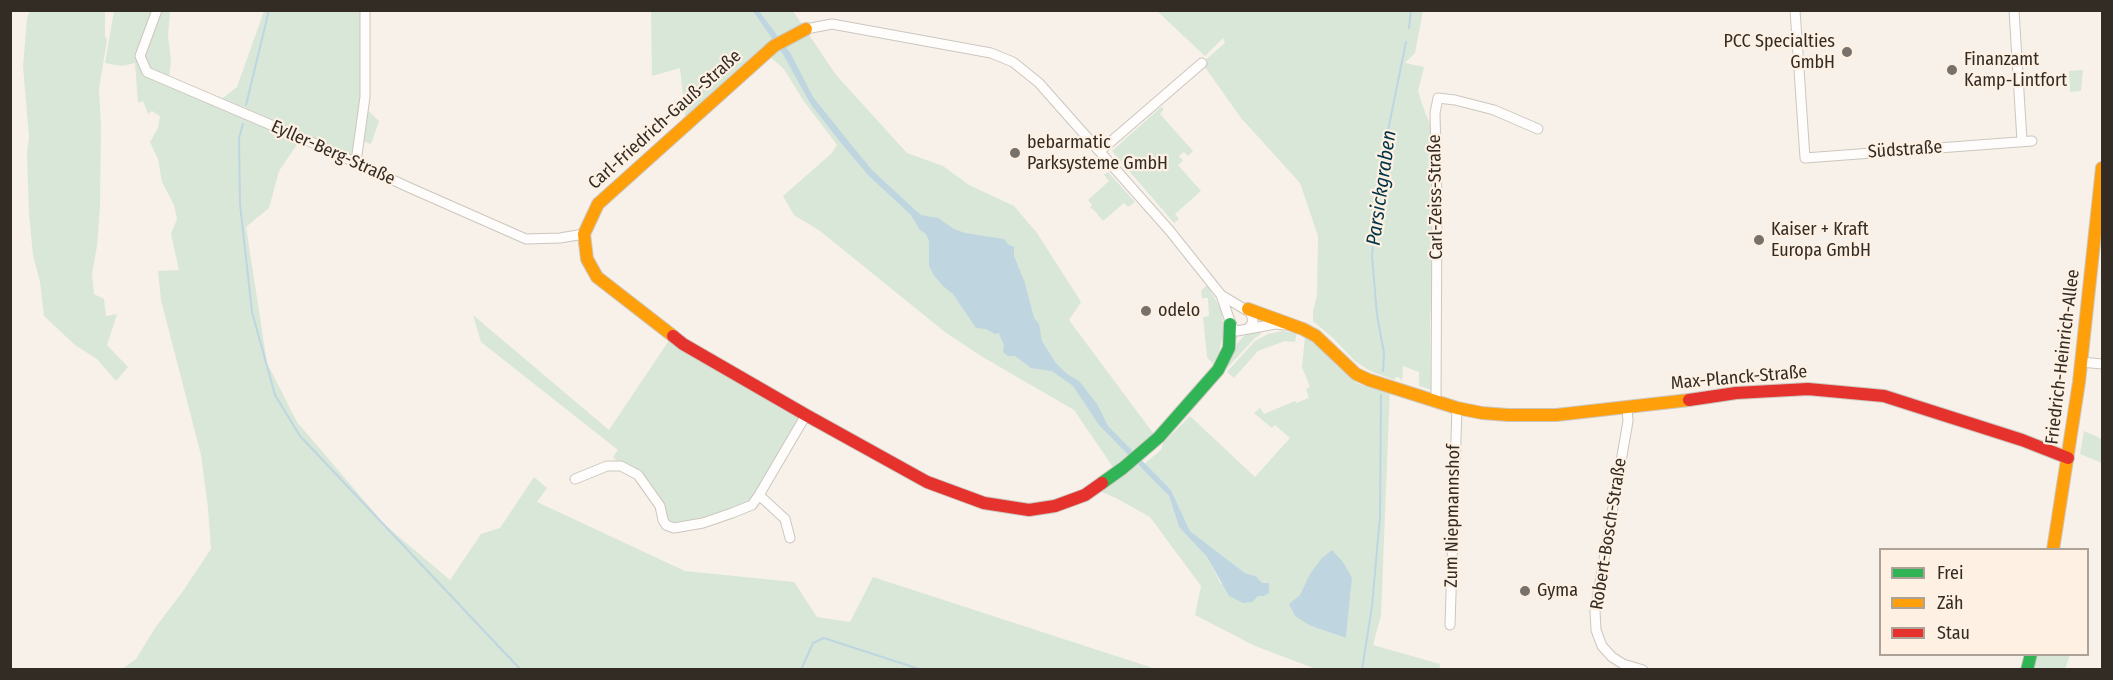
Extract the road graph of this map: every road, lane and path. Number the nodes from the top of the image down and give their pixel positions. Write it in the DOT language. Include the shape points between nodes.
graph roads {
  1 [pos="158,10"];
  2 [pos="365,10"];
  3 [pos="1795,10"];
  4 [pos="2014,10"];
  5 [pos="806,29"];
  6 [pos="1202,63"];
  7 [pos="1538,129"];
  8 [pos="1100,151"];
  9 [pos="356,162"];
  10 [pos="2103,168"];
  11 [pos="584,234"];
  12 [pos="1221,295"];
  13 [pos="1246,309"];
  14 [pos="1230,320"];
  15 [pos="1298,327"];
  16 [pos="1247,330"];
  17 [pos="1229,348"];
  18 [pos="2081,362"];
  19 [pos="2103,364"];
  20 [pos="1406,392"];
  21 [pos="1436,401"];
  22 [pos="1457,408"];
  23 [pos="1627,408"];
  24 [pos="806,415"];
  25 [pos="2068,458"];
  26 [pos="575,479"];
  27 [pos="759,495"];
  28 [pos="790,538"];
  29 [pos="2053,548"];
  30 [pos="1450,625"];
  31 [pos="1643,669"];
  1 -- 9 [label="street, Eyller-Berg-Straße" via="140,56 147,72"];
  2 -- 9 [label="street" via="365,97"];
  3 -- 4 [label="street, Südstraße" via="1805,158 2027,141"];
  5 -- 8 [label="street, Carl-Friedrich-Gauß-Straße" via="832,24 992,53 1027,72"];
  5 -- 11 [label="street, Carl-Friedrich-Gauß-Straße" via="796,30 782,41 598,204"];
  6 -- 8 [label="street"];
  7 -- 21 [label="street, Carl-Zeiss-Straße" via="1494,110 1438,98"];
  8 -- 12 [label="street, Carl-Friedrich-Gauß-Straße"];
  9 -- 11 [label="street, Eyller-Berg-Straße" via="526,239"];
  10 -- 18 [label="street, Friedrich-Heinrich-Allee"];
  11 -- 24 [label="street, Carl-Friedrich-Gauß-Straße" via="587,259 597,276 683,344"];
  12 -- 13 [label="street, Carl-Friedrich-Gauß-Straße"];
  12 -- 14 [label="street, Carl-Friedrich-Gauß-Straße"];
  13 -- 14 [label="street" via="1234,310"];
  13 -- 15 [label="street, Carl-Friedrich-Gauß-Straße"];
  13 -- 16 [label="street" via="1253,319"];
  14 -- 16 [label="street" via="1237,331"];
  14 -- 17 [label="street, Carl-Friedrich-Gauß-Straße"];
  15 -- 16 [label="street, Carl-Friedrich-Gauß-Straße" via="1275,324"];
  15 -- 20 [label="street, Carl-Friedrich-Gauß-Straße" via="1316,336 1356,374"];
  16 -- 17 [label="street, Carl-Friedrich-Gauß-Straße"];
  17 -- 24 [label="street, Carl-Friedrich-Gauß-Straße" via="1218,370 1159,437 1085,495 1055,506 1029,510 984,503 927,482"];
  18 -- 19 [label="street"];
  18 -- 25 [label="street, Friedrich-Heinrich-Allee"];
  20 -- 21 [label="street, Max-Planck-Straße"];
  21 -- 22 [label="street, Max-Planck-Straße"];
  22 -- 23 [label="street, Max-Planck-Straße" via="1508,415"];
  22 -- 30 [label="street, Zum Niepmannshof"];
  23 -- 25 [label="street, Max-Planck-Straße" via="1736,393 1845,391 1884,396"];
  23 -- 31 [label="street, Robert-Bosch-Straße" via="1628,421 1595,611 1596,630 1612,657"];
  24 -- 27 [label="street"];
  25 -- 29 [label="street, Friedrich-Heinrich-Allee"];
  26 -- 27 [label="street" via="607,466 621,466 638,475 660,506 666,525 674,528 732,513 752,505"];
  27 -- 28 [label="street" via="785,519"];
}
